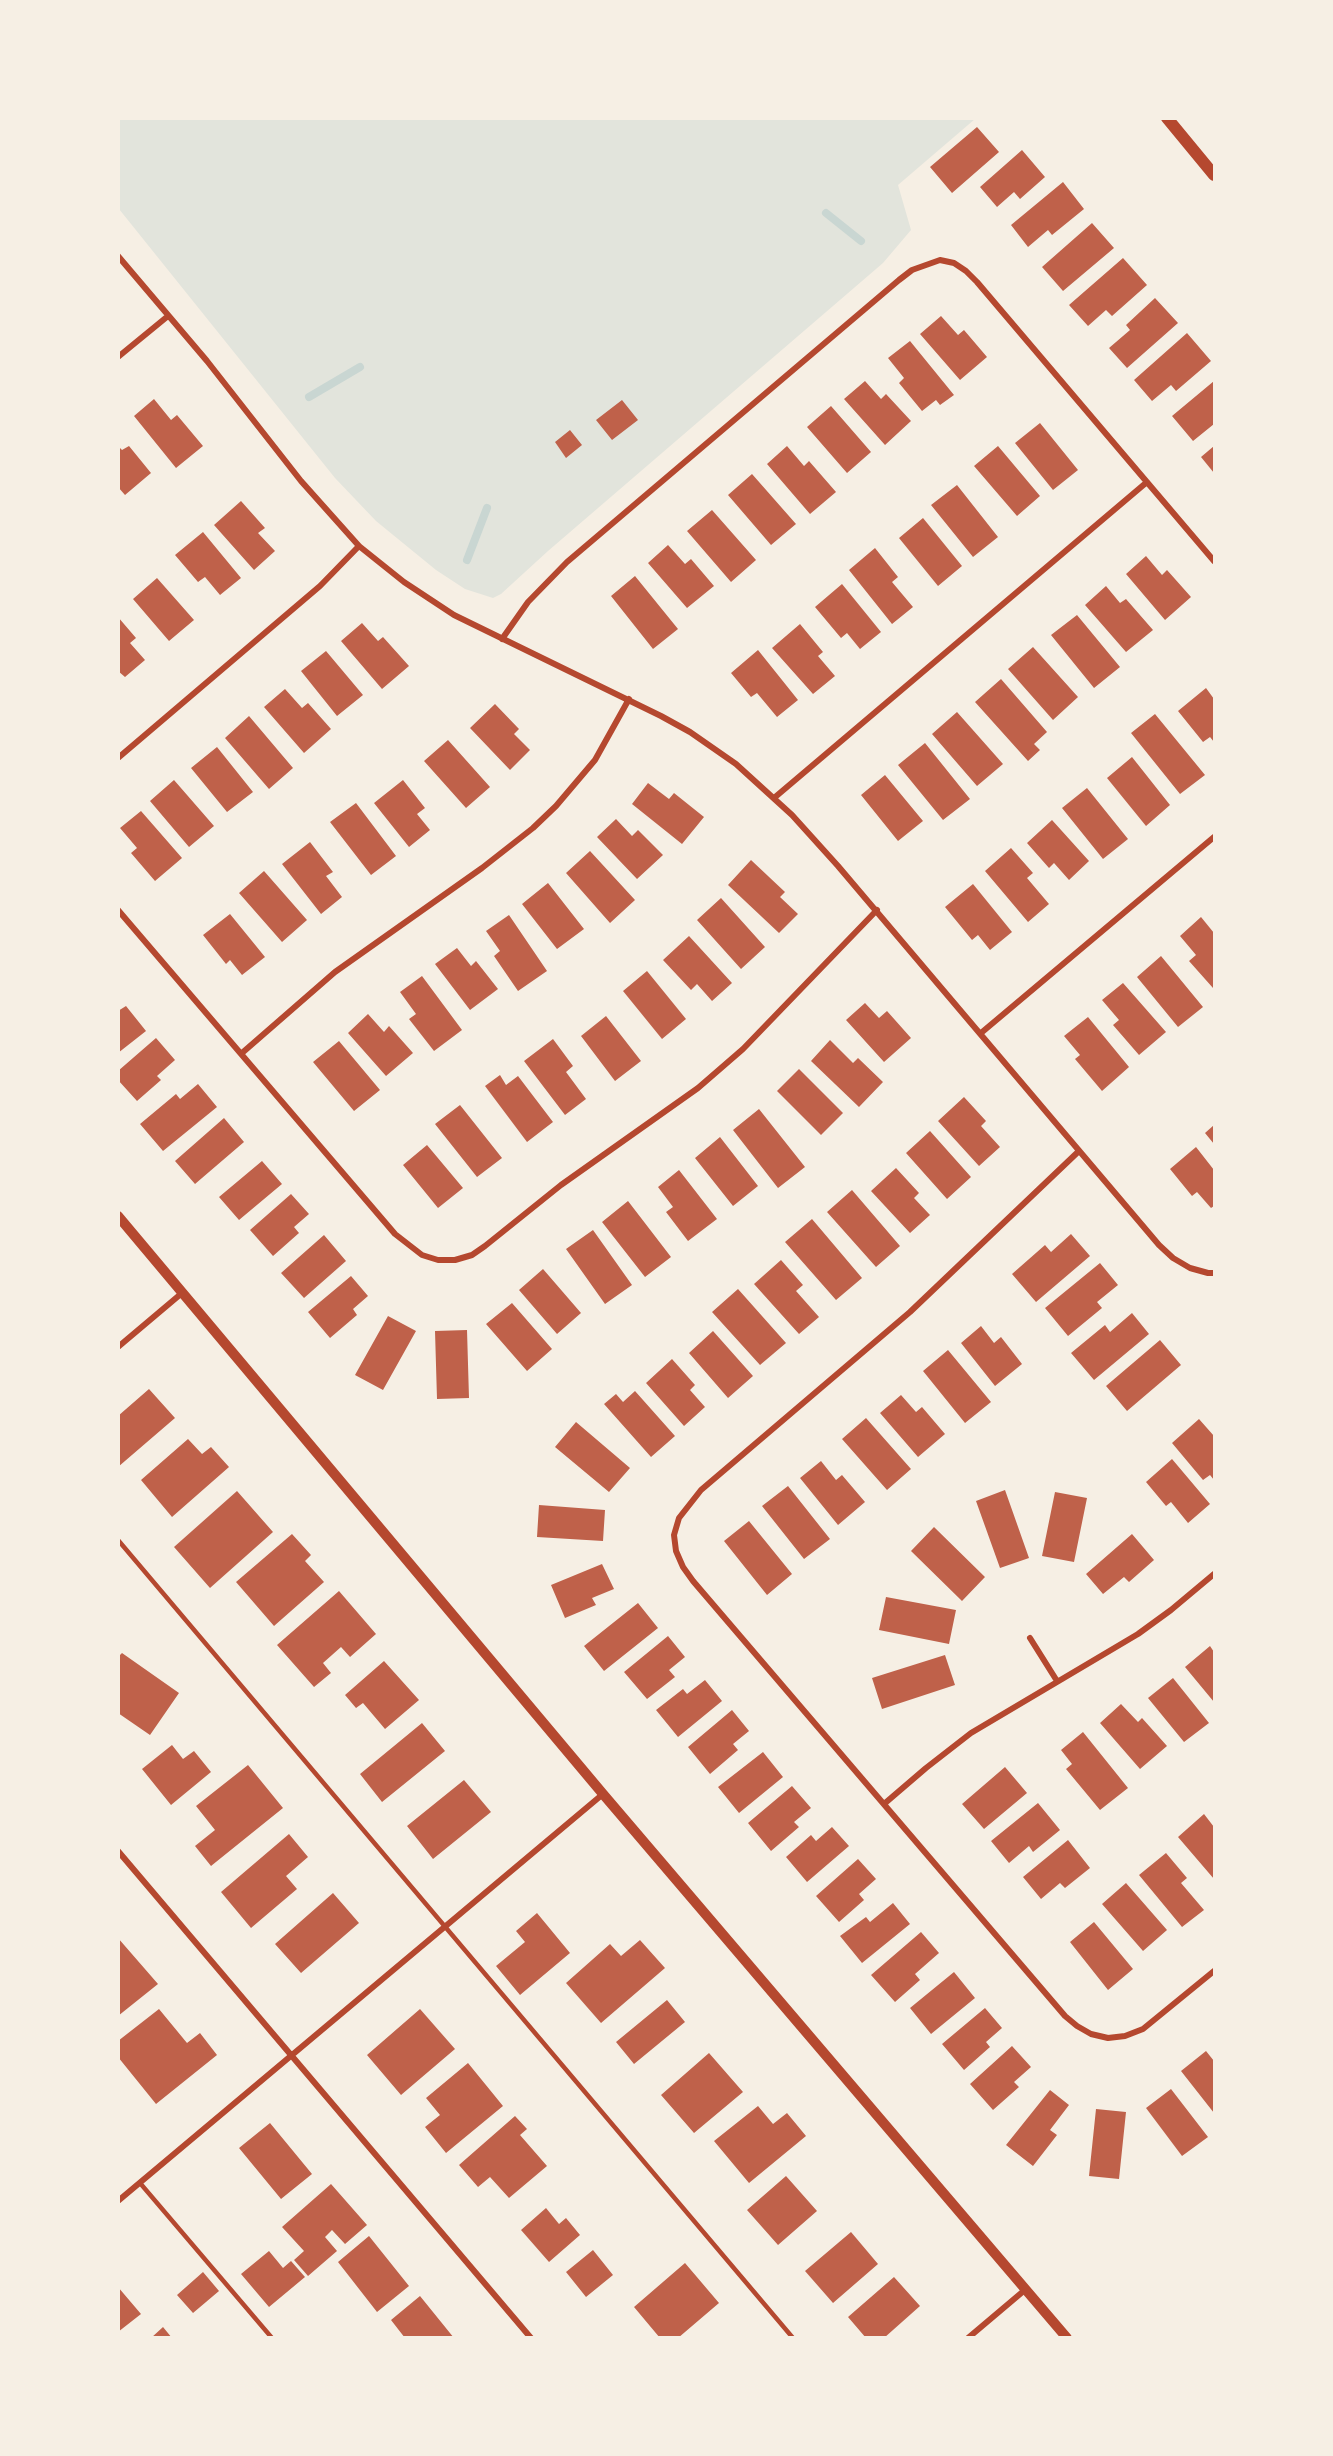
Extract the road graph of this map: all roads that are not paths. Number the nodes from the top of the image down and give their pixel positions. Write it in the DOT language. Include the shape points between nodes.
graph roads {
  1 [pos="1167,118"];
  2 [pos="1215,175"];
  3 [pos="118,256"];
  4 [pos="168,316"];
  5 [pos="118,357"];
  6 [pos="1147,482"];
  7 [pos="358,546"];
  8 [pos="1215,561"];
  9 [pos="502,639"];
  10 [pos="629,699"];
  11 [pos="118,758"];
  12 [pos="774,798"];
  13 [pos="1215,837"];
  14 [pos="118,910"];
  15 [pos="878,910"];
  16 [pos="981,1033"];
  17 [pos="242,1053"];
  18 [pos="1079,1151"];
  19 [pos="118,1216"];
  20 [pos="1211,1273"];
  21 [pos="183,1292"];
  22 [pos="118,1347"];
  23 [pos="118,1540"];
  24 [pos="1215,1574"];
  25 [pos="1030,1638"];
  26 [pos="1057,1681"];
  27 [pos="603,1794"];
  28 [pos="884,1804"];
  29 [pos="118,1851"];
  30 [pos="445,1926"];
  31 [pos="1215,1971"];
  32 [pos="290,2055"];
  33 [pos="140,2183"];
  34 [pos="118,2201"];
  35 [pos="1026,2289"];
  36 [pos="272,2337"];
  37 [pos="531,2337"];
  38 [pos="793,2337"];
  39 [pos="968,2337"];
  40 [pos="1067,2337"];
  1 -- 2 [label="main road"];
  3 -- 4 [label="street"];
  4 -- 5 [label="street"];
  4 -- 7 [label="street"];
  6 -- 8 [label="street"];
  6 -- 9 [label="street" via="977,282 954,263 940,260 912,270 899,280 590,542 528,602"];
  6 -- 12 [label="street"];
  7 -- 9 [label="street" via="428,599"];
  7 -- 11 [label="street" via="320,586"];
  9 -- 10 [label="street"];
  10 -- 12 [label="street" via="714,747"];
  10 -- 17 [label="street" via="596,760 532,828 335,972"];
  12 -- 15 [label="street"];
  13 -- 16 [label="street"];
  14 -- 17 [label="street"];
  15 -- 16 [label="street"];
  15 -- 17 [label="street" via="743,1049 698,1088 553,1191 472,1255 455,1260 422,1255 395,1234"];
  16 -- 18 [label="street"];
  18 -- 20 [label="street" via="1173,1258 1190,1268"];
  18 -- 28 [label="street" via="910,1312 701,1490 679,1518 674,1535 676,1551 693,1581"];
  19 -- 21 [label="street"];
  21 -- 22 [label="street"];
  21 -- 27 [label="street"];
  23 -- 30 [label="lane"];
  24 -- 26 [label="street" via="1155,1622"];
  25 -- 26 [label="street"];
  26 -- 28 [label="street" via="971,1733"];
  27 -- 30 [label="street"];
  27 -- 35 [label="street"];
  28 -- 31 [label="street" via="1065,2016 1084,2030 1108,2038 1143,2030"];
  29 -- 32 [label="street"];
  30 -- 32 [label="street"];
  30 -- 38 [label="lane"];
  32 -- 33 [label="street"];
  32 -- 37 [label="street"];
  33 -- 34 [label="street"];
  33 -- 36 [label="lane"];
  35 -- 39 [label="street"];
  35 -- 40 [label="street"];
}
